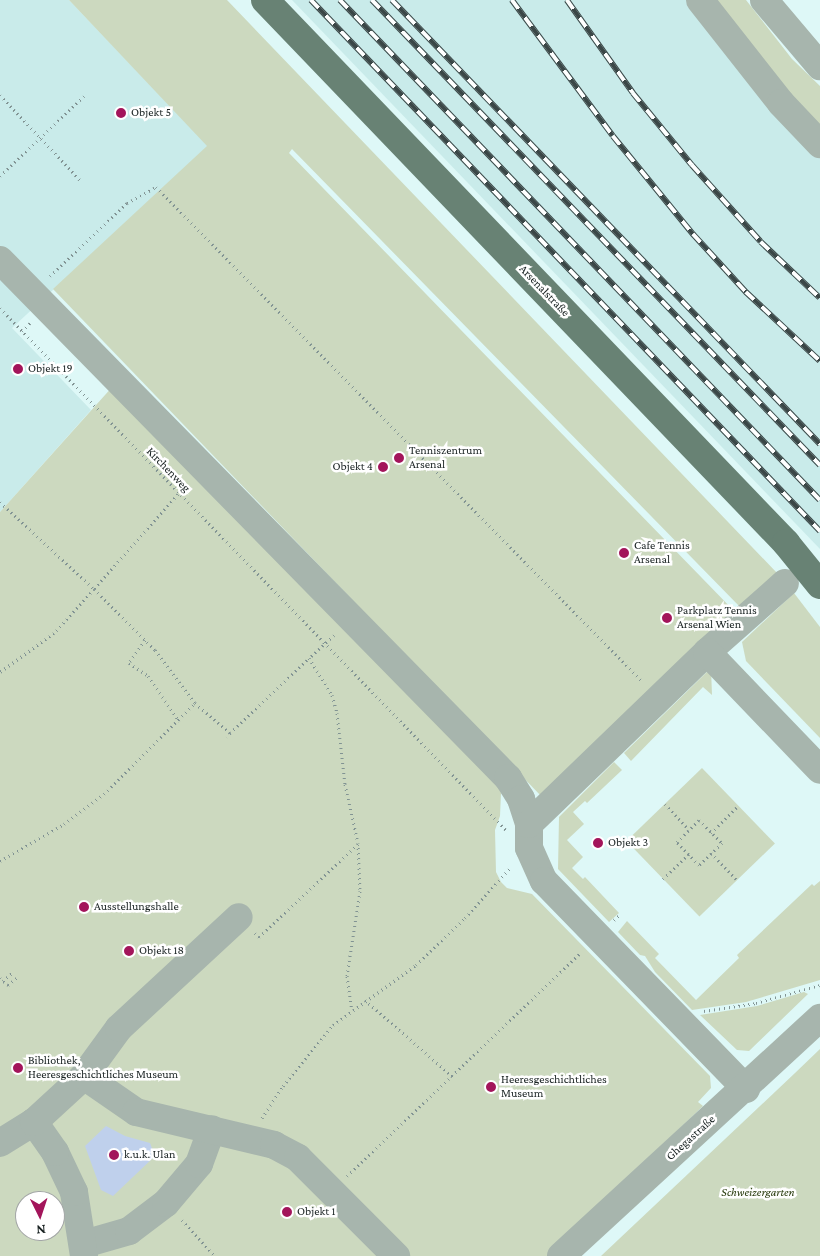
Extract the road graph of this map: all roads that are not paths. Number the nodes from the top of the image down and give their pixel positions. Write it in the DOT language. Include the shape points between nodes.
graph roads {
  1 [pos="265,0"];
  2 [pos="700,0"];
  3 [pos="764,0"];
  4 [pos="820,66"];
  5 [pos="820,144"];
  6 [pos="0,260"];
  7 [pos="785,583"];
  8 [pos="820,585"];
  9 [pos="716,638"];
  10 [pos="820,770"];
  11 [pos="529,836"];
  12 [pos="240,917"];
  13 [pos="820,1018"];
  14 [pos="84,1076"];
  15 [pos="746,1089"];
  16 [pos="34,1122"];
  17 [pos="212,1129"];
  18 [pos="0,1142"];
  19 [pos="84,1250"];
  20 [pos="396,1256"];
  21 [pos="561,1256"];
  1 -- 8 [label="main road, Arsenalstraße" via="786,543"];
  2 -- 5 [label="street" via="781,103"];
  3 -- 4 [label="street"];
  6 -- 11 [label="street" via="508,778 521,799"];
  7 -- 9 [label="street"];
  9 -- 10 [label="street"];
  9 -- 11 [label="street"];
  11 -- 15 [label="street" via="544,881"];
  12 -- 14 [label="street" via="119,1028"];
  13 -- 15 [label="street, Ghegastraße"];
  14 -- 16 [label="street"];
  14 -- 17 [label="street" via="136,1112"];
  15 -- 21 [label="street, Ghegastraße"];
  16 -- 18 [label="street"];
  16 -- 19 [label="street" via="66,1170 78,1205"];
  17 -- 19 [label="street" via="199,1164 166,1203 129,1231"];
  17 -- 20 [label="street" via="274,1145 298,1158"];
}
